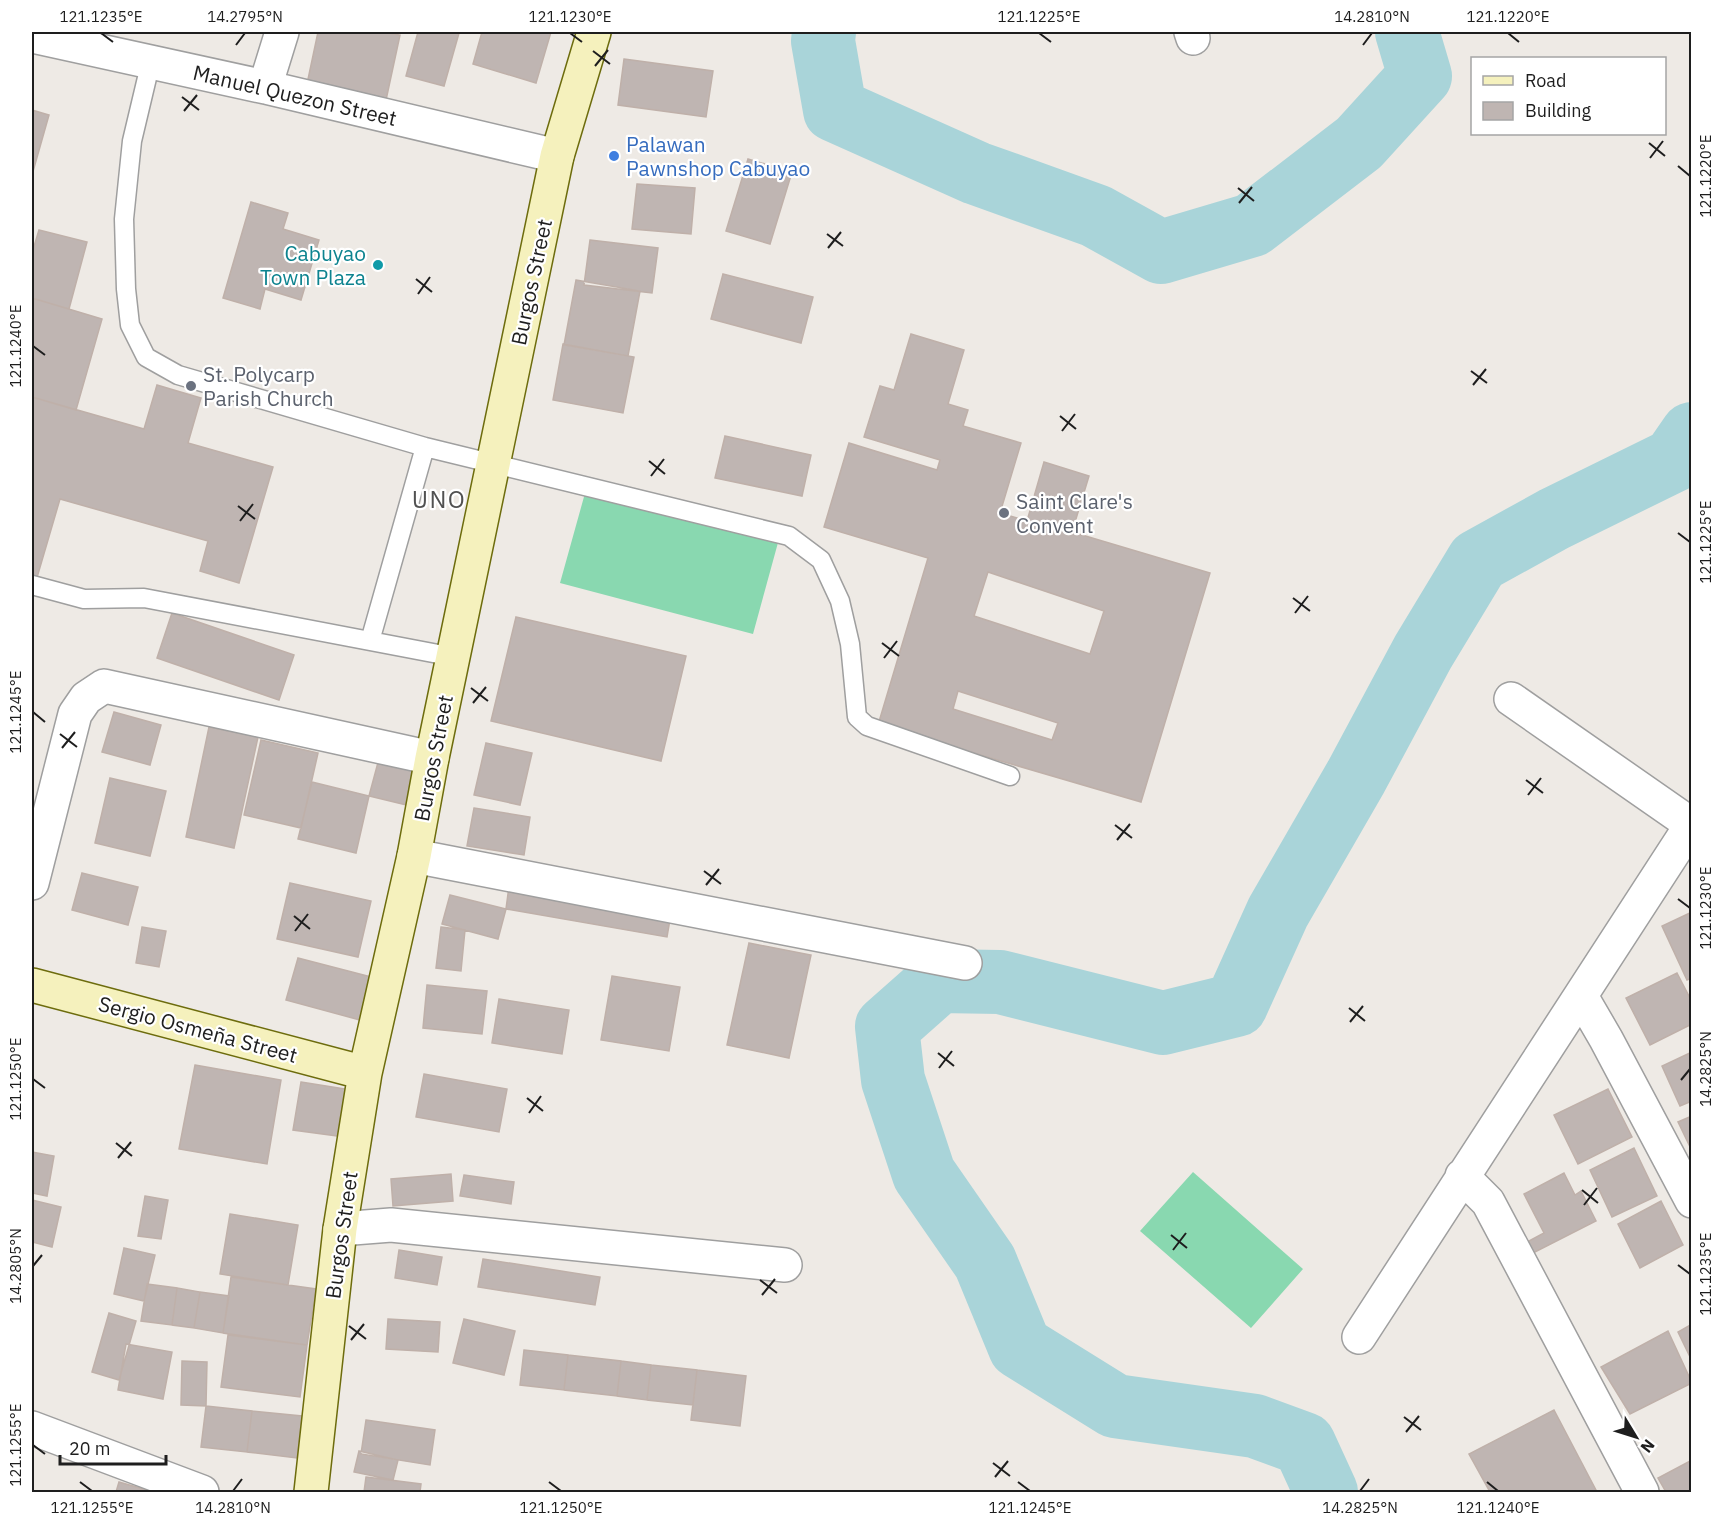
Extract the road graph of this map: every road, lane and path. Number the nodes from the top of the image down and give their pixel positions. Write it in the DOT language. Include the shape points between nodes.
graph roads {
  1 [pos="282,32"];
  2 [pos="594,32"];
  3 [pos="32,36"];
  4 [pos="151,61"];
  5 [pos="265,87"];
  6 [pos="557,156"];
  7 [pos="425,447"];
  8 [pos="493,463"];
  9 [pos="32,585"];
  10 [pos="370,641"];
  11 [pos="454,657"];
  12 [pos="1511,699"];
  13 [pos="432,758"];
  14 [pos="1010,776"];
  15 [pos="1691,825"];
  16 [pos="414,856"];
  17 [pos="32,883"];
  18 [pos="964,963"];
  19 [pos="32,986"];
  20 [pos="1581,996"];
  21 [pos="365,1073"];
  22 [pos="1462,1176"];
  23 [pos="1692,1201"];
  24 [pos="340,1229"];
  25 [pos="785,1265"];
  26 [pos="1359,1337"];
  27 [pos="32,1428"];
  28 [pos="202,1492"];
  29 [pos="311,1492"];
  30 [pos="1642,1492"];
  1 -- 5 [label="street"];
  2 -- 6 [label="street, Burgos Street"];
  3 -- 4 [label="street, Manuel Quezon Street"];
  4 -- 5 [label="street, Manuel Quezon Street"];
  4 -- 7 [label="lane" via="132,141 124,219 130,325 146,357 177,375"];
  5 -- 6 [label="street, Manuel Quezon Street"];
  6 -- 8 [label="street, Burgos Street"];
  7 -- 8 [label="lane"];
  7 -- 10 [label="lane"];
  8 -- 11 [label="street, Burgos Street"];
  8 -- 14 [label="lane" via="789,536 821,560 840,601 850,644 857,717 867,726"];
  9 -- 10 [label="lane" via="84,599 144,598"];
  10 -- 11 [label="lane"];
  11 -- 13 [label="street, Burgos Street"];
  12 -- 15 [label="street"];
  13 -- 16 [label="street, Burgos Street"];
  13 -- 17 [label="street" via="104,686 86,698 75,714"];
  15 -- 20 [label="street"];
  16 -- 18 [label="street"];
  16 -- 21 [label="street, Burgos Street"];
  19 -- 21 [label="street, Sergio Osmeña Street"];
  20 -- 22 [label="street"];
  20 -- 23 [label="street"];
  21 -- 24 [label="street, Burgos Street"];
  22 -- 26 [label="street"];
  22 -- 30 [label="street" via="1488,1202"];
  24 -- 25 [label="street" via="391,1225"];
  24 -- 29 [label="street, Burgos Street"];
  27 -- 28 [label="street"];
}
